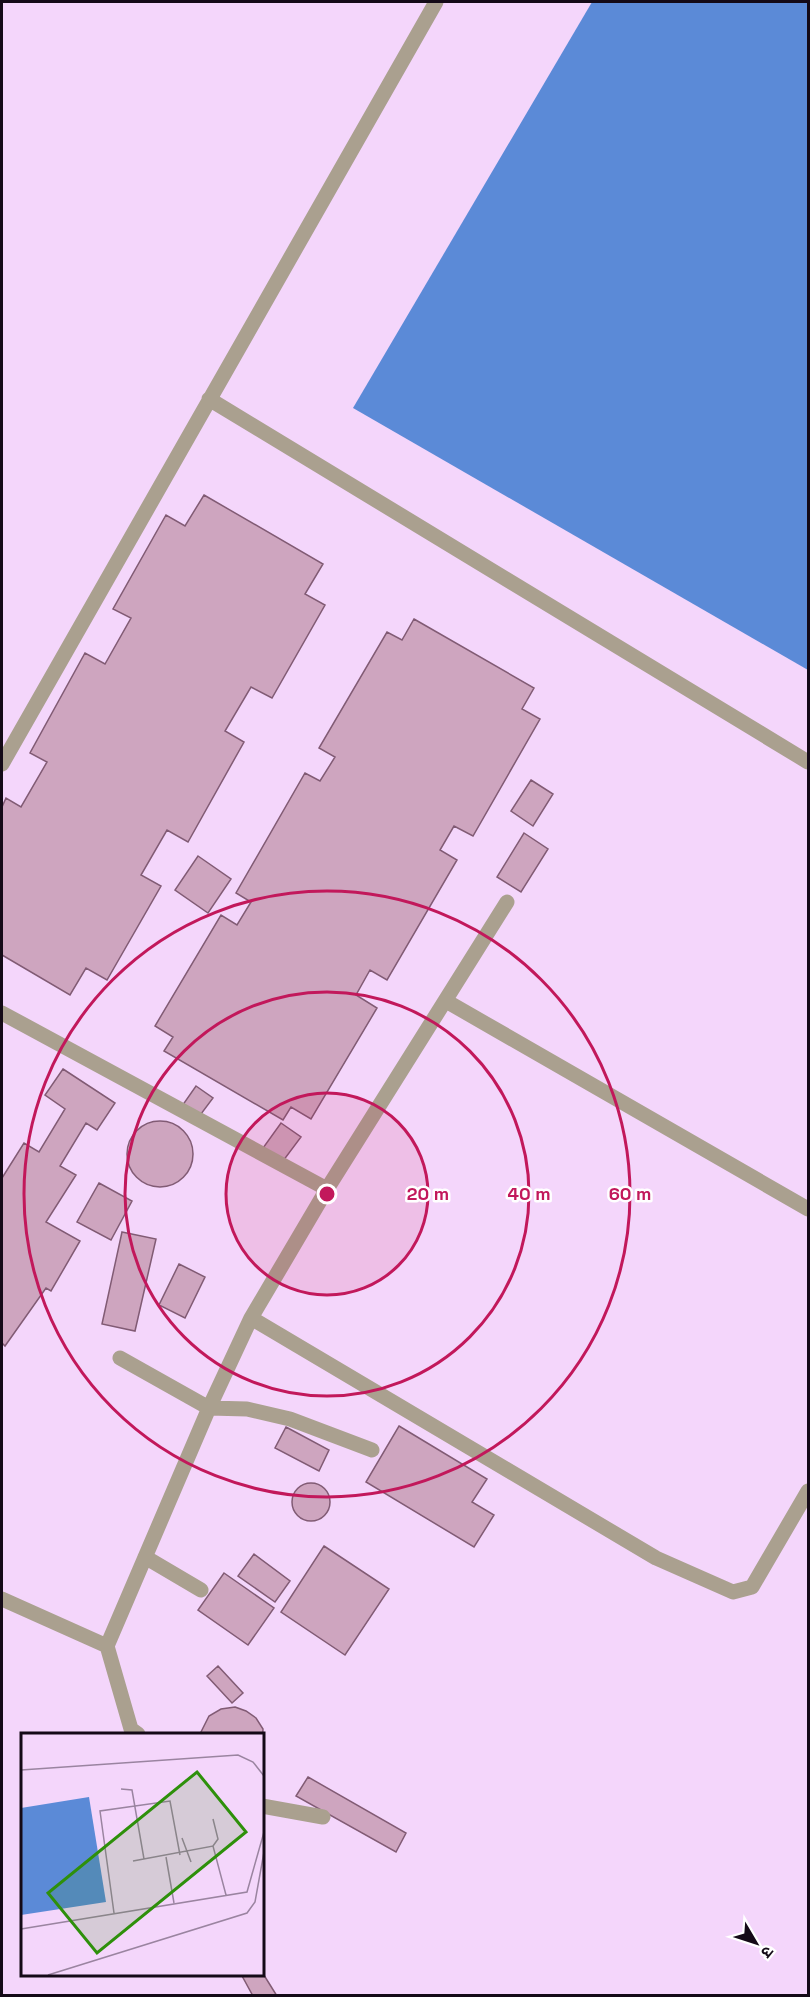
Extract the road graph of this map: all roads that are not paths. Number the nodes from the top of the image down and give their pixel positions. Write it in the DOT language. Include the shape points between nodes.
graph roads {
  1 [pos="436,2"];
  2 [pos="209,399"];
  3 [pos="808,762"];
  4 [pos="2,764"];
  5 [pos="507,902"];
  6 [pos="446,1001"];
  7 [pos="2,1013"];
  8 [pos="327,1189"];
  9 [pos="808,1209"];
  10 [pos="251,1318"];
  11 [pos="120,1358"];
  12 [pos="209,1408"];
  13 [pos="372,1450"];
  14 [pos="808,1491"];
  15 [pos="145,1557"];
  16 [pos="201,1590"];
  17 [pos="2,1599"];
  18 [pos="106,1646"];
  19 [pos="137,1733"];
  20 [pos="264,1806"];
  21 [pos="322,1817"];
  1 -- 2 [label="lane"];
  2 -- 3 [label="lane"];
  2 -- 4 [label="lane"];
  5 -- 6 [label="lane"];
  6 -- 8 [label="lane"];
  6 -- 9 [label="lane"];
  7 -- 8 [label="lane"];
  8 -- 10 [label="lane"];
  10 -- 12 [label="lane"];
  10 -- 14 [label="lane" via="656,1558 733,1592 752,1587"];
  11 -- 12 [label="lane"];
  12 -- 13 [label="lane" via="247,1409 290,1419"];
  12 -- 15 [label="lane"];
  15 -- 16 [label="lane"];
  15 -- 18 [label="lane"];
  17 -- 18 [label="lane"];
  18 -- 19 [label="lane" via="131,1729"];
  20 -- 21 [label="lane"];
}
